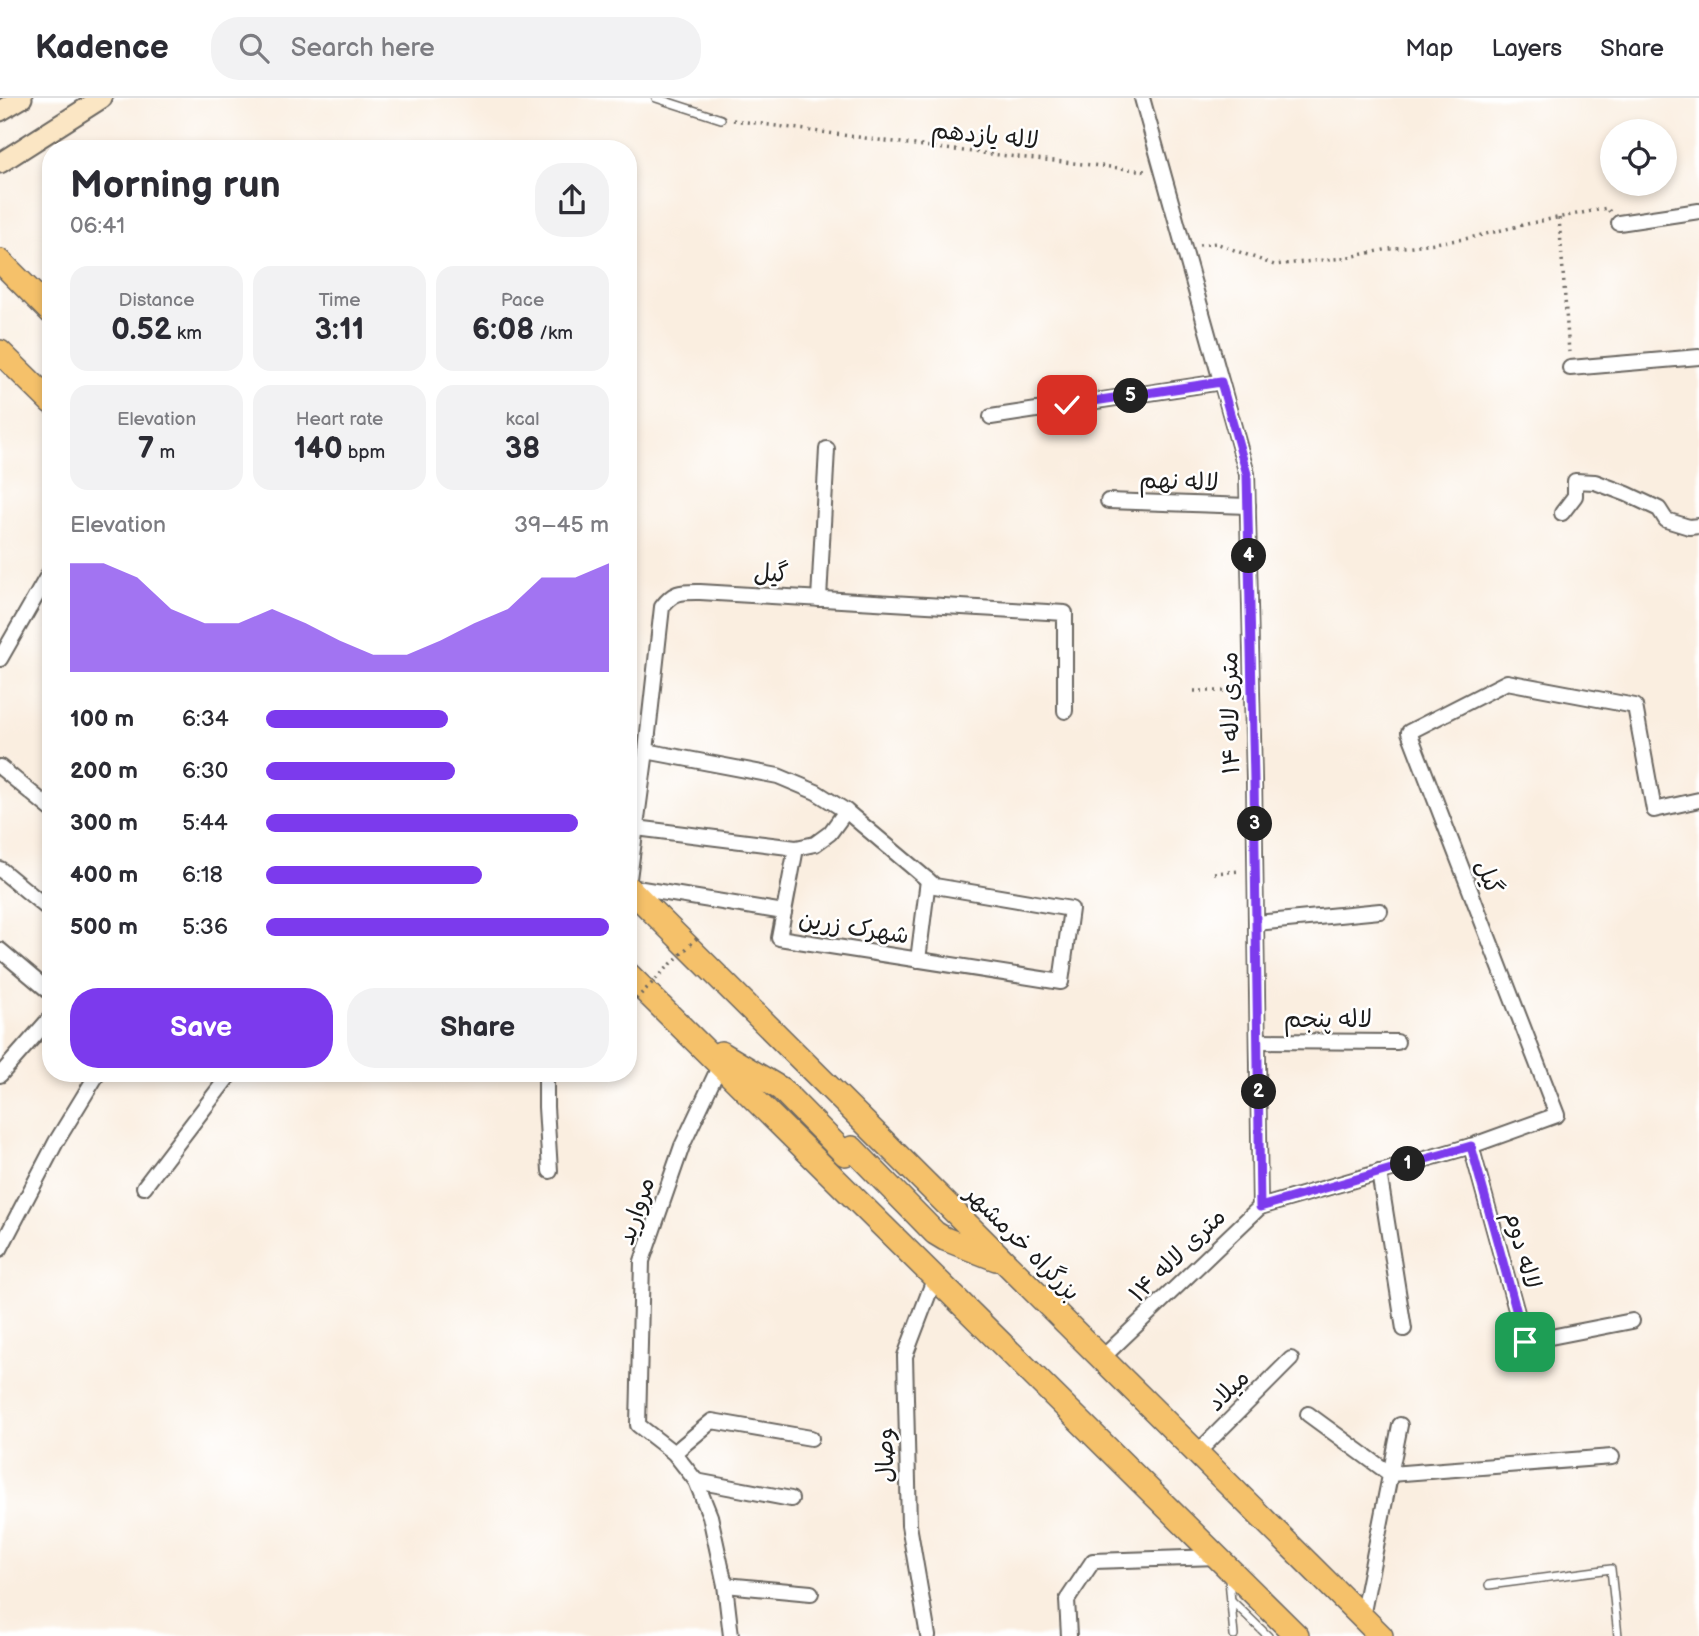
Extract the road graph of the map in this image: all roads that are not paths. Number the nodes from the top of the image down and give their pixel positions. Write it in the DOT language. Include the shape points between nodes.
graph roads {
  1 [pos="22,98"];
  2 [pos="102,98"];
  3 [pos="656,98"];
  4 [pos="1142,98"];
  5 [pos="0,111"];
  6 [pos="721,119"];
  7 [pos="0,163"];
  8 [pos="1699,211"];
  9 [pos="1619,223"];
  10 [pos="0,261"];
  11 [pos="42,303"];
  12 [pos="0,352"];
  13 [pos="1699,356"];
  14 [pos="1570,368"];
  15 [pos="1221,382"];
  16 [pos="42,393"];
  17 [pos="990,417"];
  18 [pos="827,449"];
  19 [pos="1108,501"];
  20 [pos="1248,506"];
  21 [pos="1562,513"];
  22 [pos="1694,527"];
  23 [pos="42,586"];
  24 [pos="819,599"];
  25 [pos="0,659"];
  26 [pos="1065,711"];
  27 [pos="646,751"];
  28 [pos="0,767"];
  29 [pos="1699,800"];
  30 [pos="42,802"];
  31 [pos="846,811"];
  32 [pos="637,820"];
  33 [pos="637,828"];
  34 [pos="796,848"];
  35 [pos="0,869"];
  36 [pos="928,880"];
  37 [pos="637,888"];
  38 [pos="637,895"];
  39 [pos="42,904"];
  40 [pos="1380,911"];
  41 [pos="784,912"];
  42 [pos="1256,923"];
  43 [pos="0,950"];
  44 [pos="918,960"];
  45 [pos="637,983"];
  46 [pos="42,985"];
  47 [pos="42,1027"];
  48 [pos="691,1036"];
  49 [pos="1258,1041"];
  50 [pos="1397,1042"];
  51 [pos="720,1065"];
  52 [pos="0,1075"];
  53 [pos="93,1082"];
  54 [pos="224,1082"];
  55 [pos="546,1082"];
  56 [pos="872,1129"];
  57 [pos="1471,1146"];
  58 [pos="848,1151"];
  59 [pos="827,1170"];
  60 [pos="550,1171"];
  61 [pos="1379,1172"];
  62 [pos="144,1187"];
  63 [pos="1260,1207"];
  64 [pos="0,1249"];
  65 [pos="1006,1262"];
  66 [pos="935,1277"];
  67 [pos="1632,1321"];
  68 [pos="1404,1329"];
  69 [pos="1102,1358"];
  70 [pos="1291,1359"];
  71 [pos="1308,1414"];
  72 [pos="1400,1425"];
  73 [pos="811,1437"];
  74 [pos="674,1453"];
  75 [pos="1197,1453"];
  76 [pos="1612,1457"];
  77 [pos="1390,1474"];
  78 [pos="696,1481"];
  79 [pos="791,1499"];
  80 [pos="1223,1562"];
  81 [pos="1489,1585"];
  82 [pos="725,1586"];
  83 [pos="811,1594"];
  84 [pos="1231,1600"];
  85 [pos="1362,1617"];
  86 [pos="1295,1635"];
  87 [pos="731,1636"];
  88 [pos="928,1636"];
  89 [pos="1069,1636"];
  90 [pos="1234,1636"];
  91 [pos="1268,1636"];
  92 [pos="1381,1636"];
  93 [pos="1618,1636"];
  1 -- 5 [label="main road"];
  2 -- 7 [label="main road"];
  3 -- 6 [label="lane"];
  4 -- 15 [label="street, ۱۴ متری لاله"];
  8 -- 9 [label="street"];
  10 -- 11 [label="highway"];
  12 -- 16 [label="highway"];
  13 -- 14 [label="street"];
  15 -- 17 [label="street"];
  15 -- 20 [label="street, ۱۴ متری لاله" via="1247,474"];
  18 -- 24 [label="street"];
  19 -- 20 [label="street, لاله نهم"];
  20 -- 42 [label="street, ۱۴ متری لاله"];
  21 -- 22 [label="street" via="1575,496 1575,481 1595,482 1659,509 1666,520"];
  23 -- 25 [label="street"];
  24 -- 26 [label="street, گیل" via="1065,613"];
  24 -- 27 [label="street, گیل" via="700,592 680,592 670,598 662,607"];
  27 -- 31 [label="street" via="778,776"];
  27 -- 32 [label="street, گیل"];
  28 -- 30 [label="street"];
  29 -- 57 [label="street, گیل" via="1654,810 1635,706 1507,682 1409,732 1557,1115"];
  31 -- 34 [label="street" via="830,833 815,844"];
  31 -- 36 [label="street"];
  33 -- 34 [label="street"];
  34 -- 41 [label="street"];
  35 -- 39 [label="street"];
  36 -- 44 [label="street"];
  36 -- 44 [label="street, شهرک زرین" via="947,889 1071,909 1061,982"];
  37 -- 41 [label="street, شهرک زرین"];
  38 -- 56 [label="highway, بزرگراه خرمشهر"];
  40 -- 42 [label="street"];
  41 -- 44 [label="street, شهرک زرین" via="779,938"];
  42 -- 49 [label="street, ۱۴ متری لاله"];
  43 -- 46 [label="street"];
  45 -- 48 [label="highway"];
  47 -- 52 [label="street"];
  48 -- 51 [label="highway"];
  48 -- 58 [label="highway" via="781,1089"];
  49 -- 50 [label="street, لاله پنجم"];
  49 -- 63 [label="street, ۱۴ متری لاله"];
  51 -- 59 [label="highway"];
  51 -- 74 [label="street, مروارید" via="682,1146 642,1261 638,1425"];
  53 -- 64 [label="street"];
  54 -- 62 [label="street"];
  55 -- 60 [label="street"];
  56 -- 58 [label="highway"];
  56 -- 65 [label="highway, بزرگراه خرمشهر"];
  57 -- 61 [label="street, گیل"];
  57 -- 67 [label="street, لاله دوم" via="1525,1342"];
  58 -- 59 [label="highway"];
  58 -- 65 [label="highway" via="935,1233"];
  59 -- 66 [label="highway"];
  61 -- 63 [label="street, گیل"];
  61 -- 68 [label="street"];
  63 -- 69 [label="street, ۱۴ متری لاله"];
  65 -- 69 [label="highway, بزرگراه خرمشهر"];
  66 -- 80 [label="highway"];
  66 -- 88 [label="street, وصال" via="905,1356 909,1525"];
  69 -- 75 [label="highway, بزرگراه خرمشهر"];
  70 -- 75 [label="street, میلاد"];
  71 -- 77 [label="street"];
  72 -- 77 [label="street"];
  73 -- 74 [label="street" via="712,1421"];
  74 -- 78 [label="street"];
  75 -- 85 [label="highway, بزرگراه خرمشهر"];
  76 -- 77 [label="street"];
  77 -- 85 [label="street"];
  78 -- 79 [label="street"];
  78 -- 82 [label="street" via="710,1516"];
  80 -- 84 [label="lane"];
  80 -- 86 [label="highway"];
  80 -- 89 [label="street" via="1093,1561 1067,1600"];
  81 -- 93 [label="lane" via="1611,1569"];
  82 -- 83 [label="street"];
  82 -- 87 [label="street"];
  84 -- 90 [label="lane"];
  84 -- 91 [label="lane"];
  85 -- 92 [label="highway, بزرگراه خرمشهر"];
}
